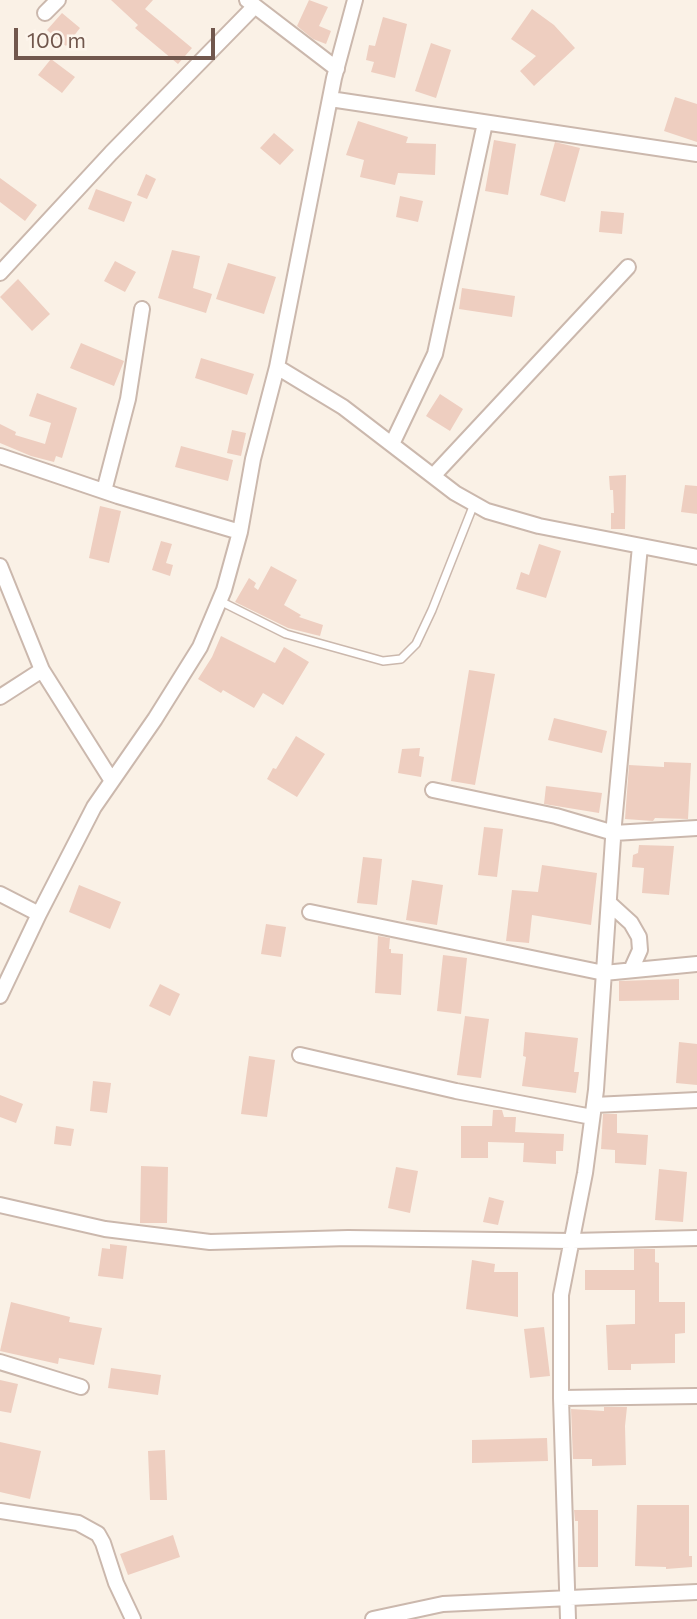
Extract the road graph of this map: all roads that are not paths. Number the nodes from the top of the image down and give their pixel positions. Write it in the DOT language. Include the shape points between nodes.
graph roads {
  1 [pos="58,0"];
  2 [pos="355,0"];
  3 [pos="251,3"];
  4 [pos="45,13"];
  5 [pos="337,69"];
  6 [pos="330,99"];
  7 [pos="485,123"];
  8 [pos="697,154"];
  9 [pos="628,267"];
  10 [pos="0,274"];
  11 [pos="142,309"];
  12 [pos="277,367"];
  13 [pos="392,444"];
  14 [pos="0,456"];
  15 [pos="432,475"];
  16 [pos="104,491"];
  17 [pos="474,503"];
  18 [pos="240,532"];
  19 [pos="640,545"];
  20 [pos="697,557"];
  21 [pos="0,566"];
  22 [pos="220,601"];
  23 [pos="41,670"];
  24 [pos="0,697"];
  25 [pos="112,781"];
  26 [pos="433,790"];
  27 [pos="697,828"];
  28 [pos="614,833"];
  29 [pos="0,894"];
  30 [pos="609,903"];
  31 [pos="310,912"];
  32 [pos="39,914"];
  33 [pos="697,964"];
  34 [pos="631,970"];
  35 [pos="604,973"];
  36 [pos="0,996"];
  37 [pos="300,1055"];
  38 [pos="697,1100"];
  39 [pos="593,1111"];
  40 [pos="0,1205"];
  41 [pos="697,1238"];
  42 [pos="572,1241"];
  43 [pos="0,1362"];
  44 [pos="81,1387"];
  45 [pos="697,1395"];
  46 [pos="561,1398"];
  47 [pos="0,1511"];
  48 [pos="697,1592"];
  49 [pos="568,1598"];
  50 [pos="133,1619"];
  51 [pos="373,1619"];
  52 [pos="568,1619"];
  1 -- 4 [label="street"];
  2 -- 5 [label="street"];
  3 -- 5 [label="street"];
  3 -- 10 [label="street"];
  5 -- 6 [label="street"];
  6 -- 7 [label="street"];
  6 -- 12 [label="street"];
  7 -- 8 [label="street"];
  7 -- 13 [label="street" via="435,354"];
  9 -- 15 [label="street"];
  11 -- 16 [label="street" via="128,399"];
  12 -- 13 [label="street"];
  12 -- 18 [label="street"];
  13 -- 15 [label="street"];
  14 -- 16 [label="street"];
  15 -- 17 [label="street"];
  16 -- 18 [label="street"];
  17 -- 19 [label="street" via="539,526"];
  17 -- 22 [label="lane" via="432,610 416,644 401,659 383,661 286,634"];
  18 -- 22 [label="street"];
  19 -- 20 [label="street"];
  19 -- 28 [label="street"];
  21 -- 23 [label="street"];
  22 -- 25 [label="street" via="200,647"];
  23 -- 24 [label="street"];
  23 -- 25 [label="street"];
  25 -- 32 [label="street"];
  26 -- 28 [label="street"];
  27 -- 28 [label="street"];
  28 -- 30 [label="street"];
  29 -- 32 [label="street"];
  30 -- 34 [label="street" via="639,937 640,950"];
  30 -- 35 [label="street"];
  31 -- 35 [label="street"];
  32 -- 36 [label="street"];
  33 -- 34 [label="street"];
  34 -- 35 [label="street"];
  35 -- 39 [label="street"];
  37 -- 39 [label="street" via="456,1091"];
  38 -- 39 [label="street"];
  39 -- 42 [label="street"];
  40 -- 42 [label="street" via="105,1229 210,1242 348,1238"];
  41 -- 42 [label="street"];
  42 -- 46 [label="street" via="561,1295"];
  43 -- 44 [label="street"];
  45 -- 46 [label="street"];
  46 -- 49 [label="street"];
  47 -- 50 [label="street" via="78,1523 98,1534"];
  48 -- 49 [label="street"];
  49 -- 51 [label="street" via="443,1604"];
  49 -- 52 [label="street"];
}
